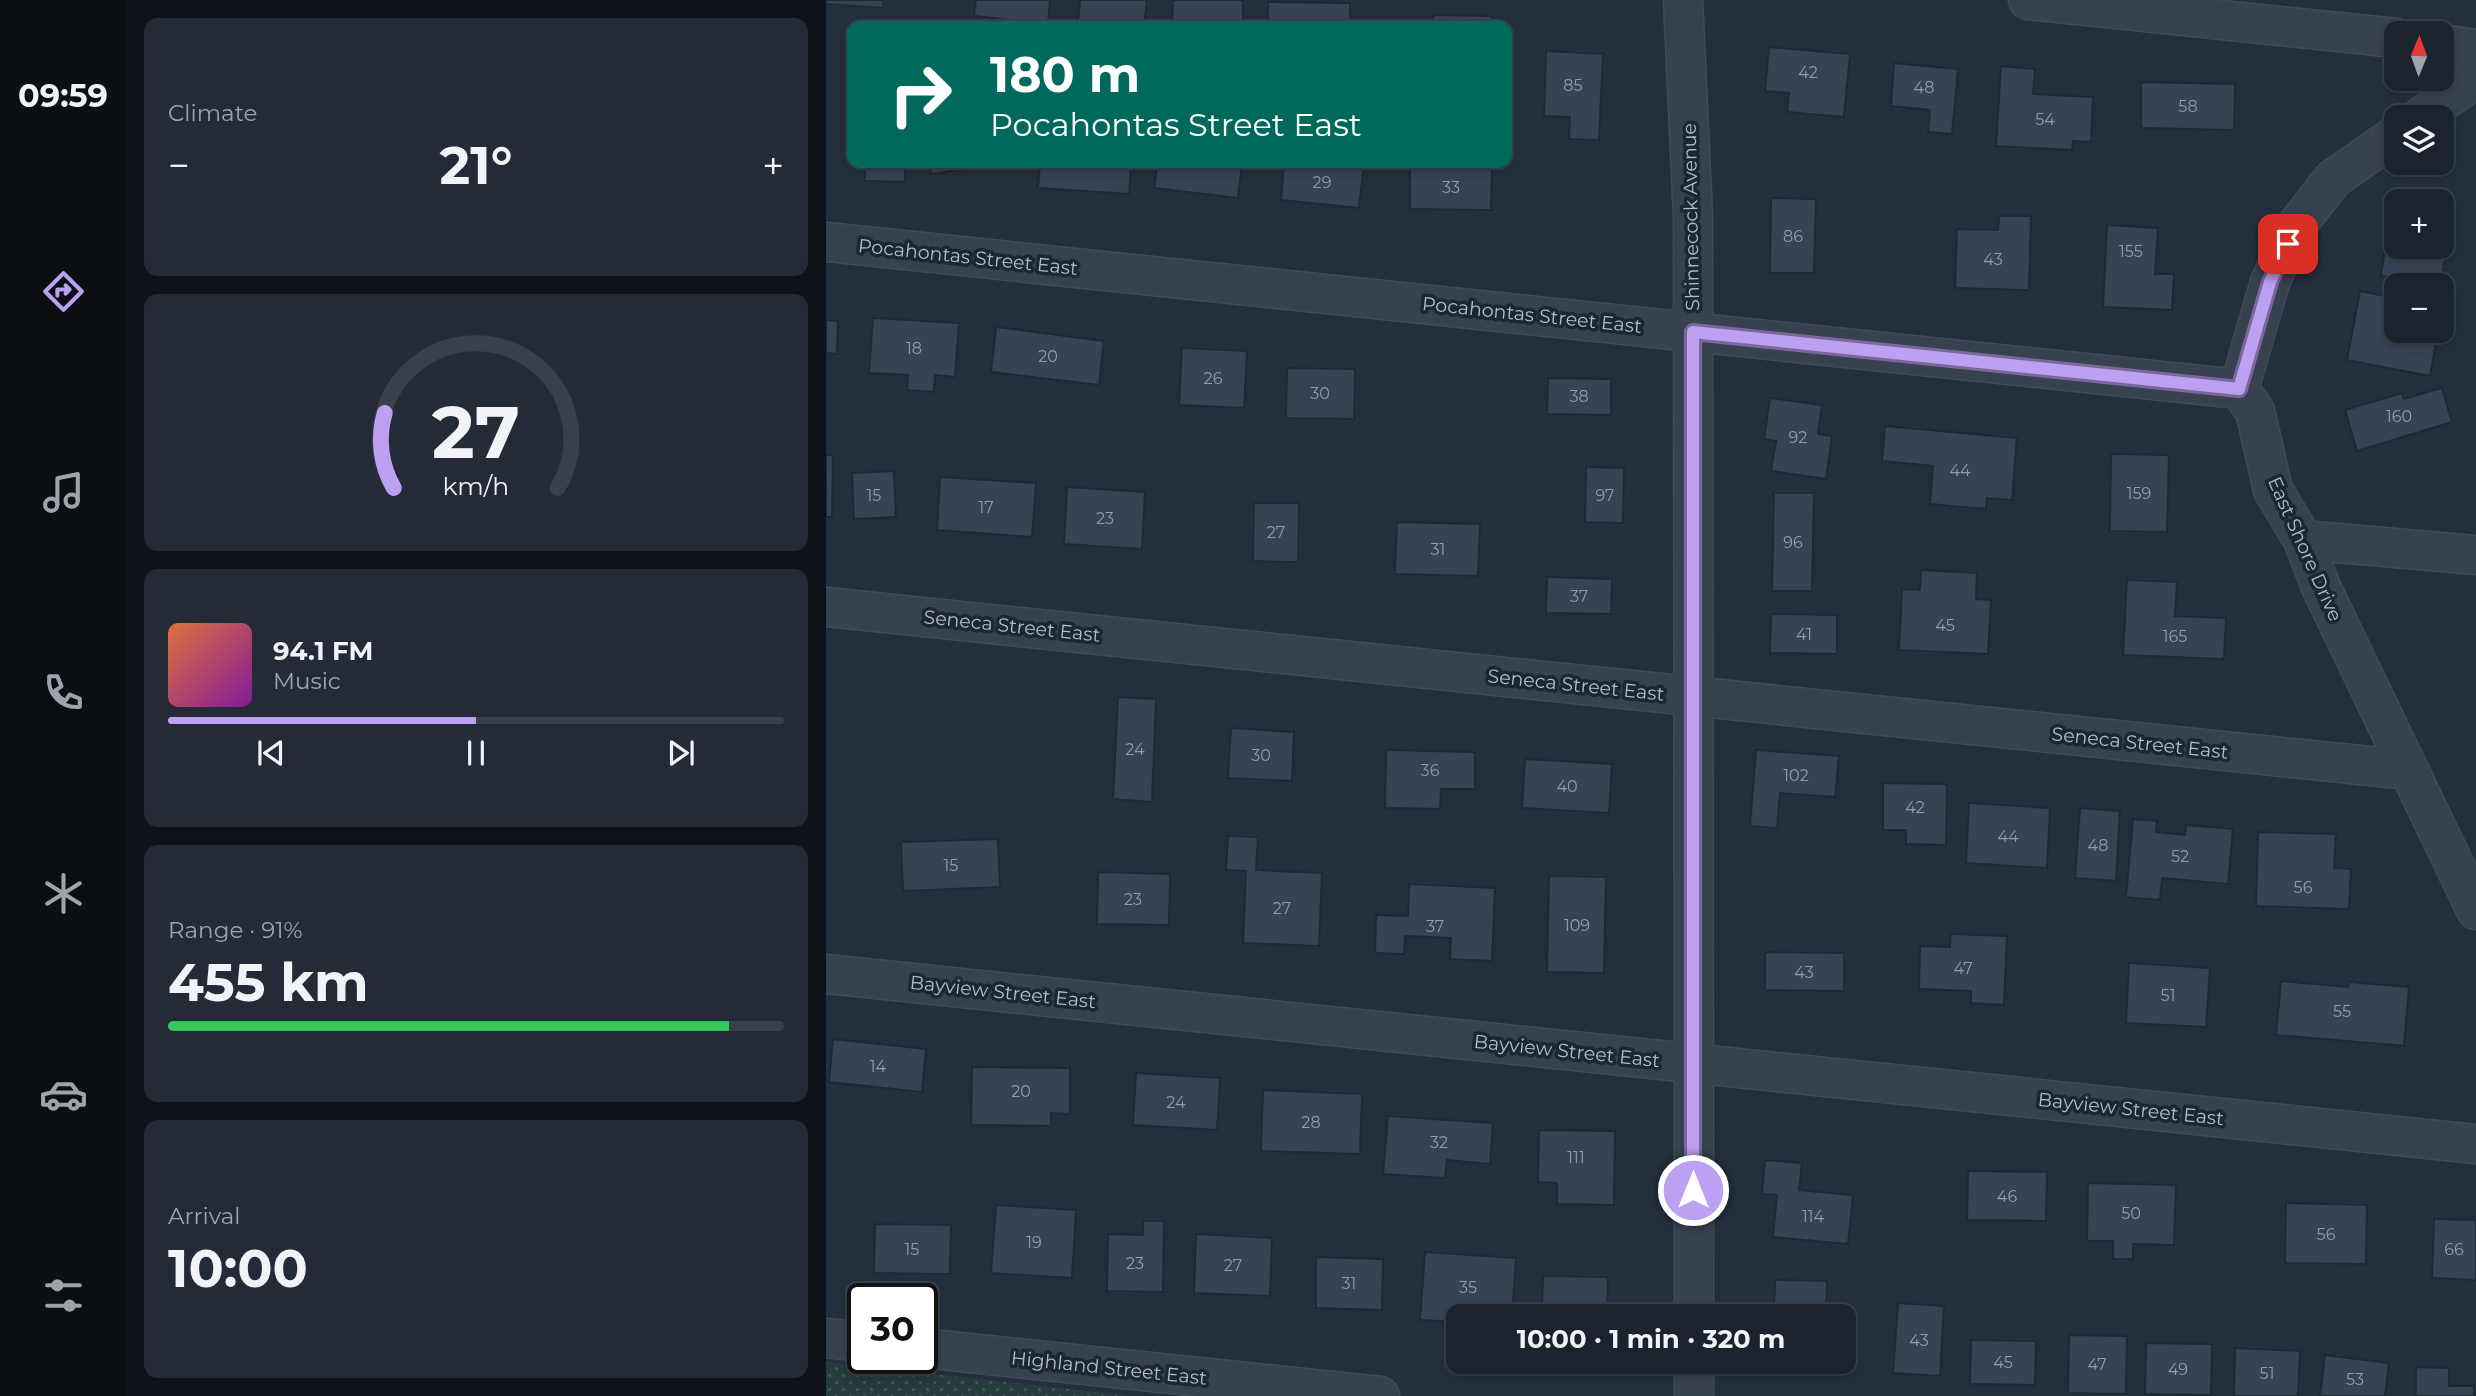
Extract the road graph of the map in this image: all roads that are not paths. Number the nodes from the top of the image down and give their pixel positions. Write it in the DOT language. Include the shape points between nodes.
graph roads {
  1 [pos="1683,0"];
  2 [pos="2028,0"];
  3 [pos="2384,37"];
  4 [pos="2454,46"];
  5 [pos="2476,49"];
  6 [pos="2476,78"];
  7 [pos="2438,105"];
  8 [pos="2384,143"];
  9 [pos="826,242"];
  10 [pos="1693,332"];
  11 [pos="2239,389"];
  12 [pos="2303,540"];
  13 [pos="2476,555"];
  14 [pos="826,607"];
  15 [pos="1692,697"];
  16 [pos="2409,770"];
  17 [pos="2476,910"];
  18 [pos="826,974"];
  19 [pos="1693,1064"];
  20 [pos="2476,1144"];
  21 [pos="1694,1304"];
  22 [pos="826,1338"];
  23 [pos="847,1340"];
  24 [pos="938,1350"];
  25 [pos="1694,1374"];
  26 [pos="1380,1396"];
  27 [pos="1694,1396"];
  1 -- 10 [label="street, Shinnecock Avenue"];
  2 -- 3 [label="street"];
  4 -- 5 [label="street"];
  6 -- 7 [label="street"];
  8 -- 11 [label="street" via="2333,179 2297,225 2270,282"];
  9 -- 10 [label="street, Pocahontas Street East"];
  10 -- 11 [label="street, Pocahontas Street East"];
  10 -- 15 [label="street, Shinnecock Avenue"];
  11 -- 12 [label="street, East Shore Drive" via="2255,411 2273,489"];
  12 -- 13 [label="street"];
  12 -- 16 [label="street, East Shore Drive" via="2320,587"];
  14 -- 15 [label="street, Seneca Street East"];
  15 -- 16 [label="street, Seneca Street East"];
  15 -- 19 [label="street, Shinnecock Avenue"];
  16 -- 17 [label="street, East Shore Drive"];
  18 -- 19 [label="street, Bayview Street East"];
  19 -- 20 [label="street, Bayview Street East"];
  19 -- 21 [label="street, Shinnecock Avenue"];
  22 -- 23 [label="street"];
  24 -- 26 [label="street, Highland Street East"];
  25 -- 27 [label="street"];
}
